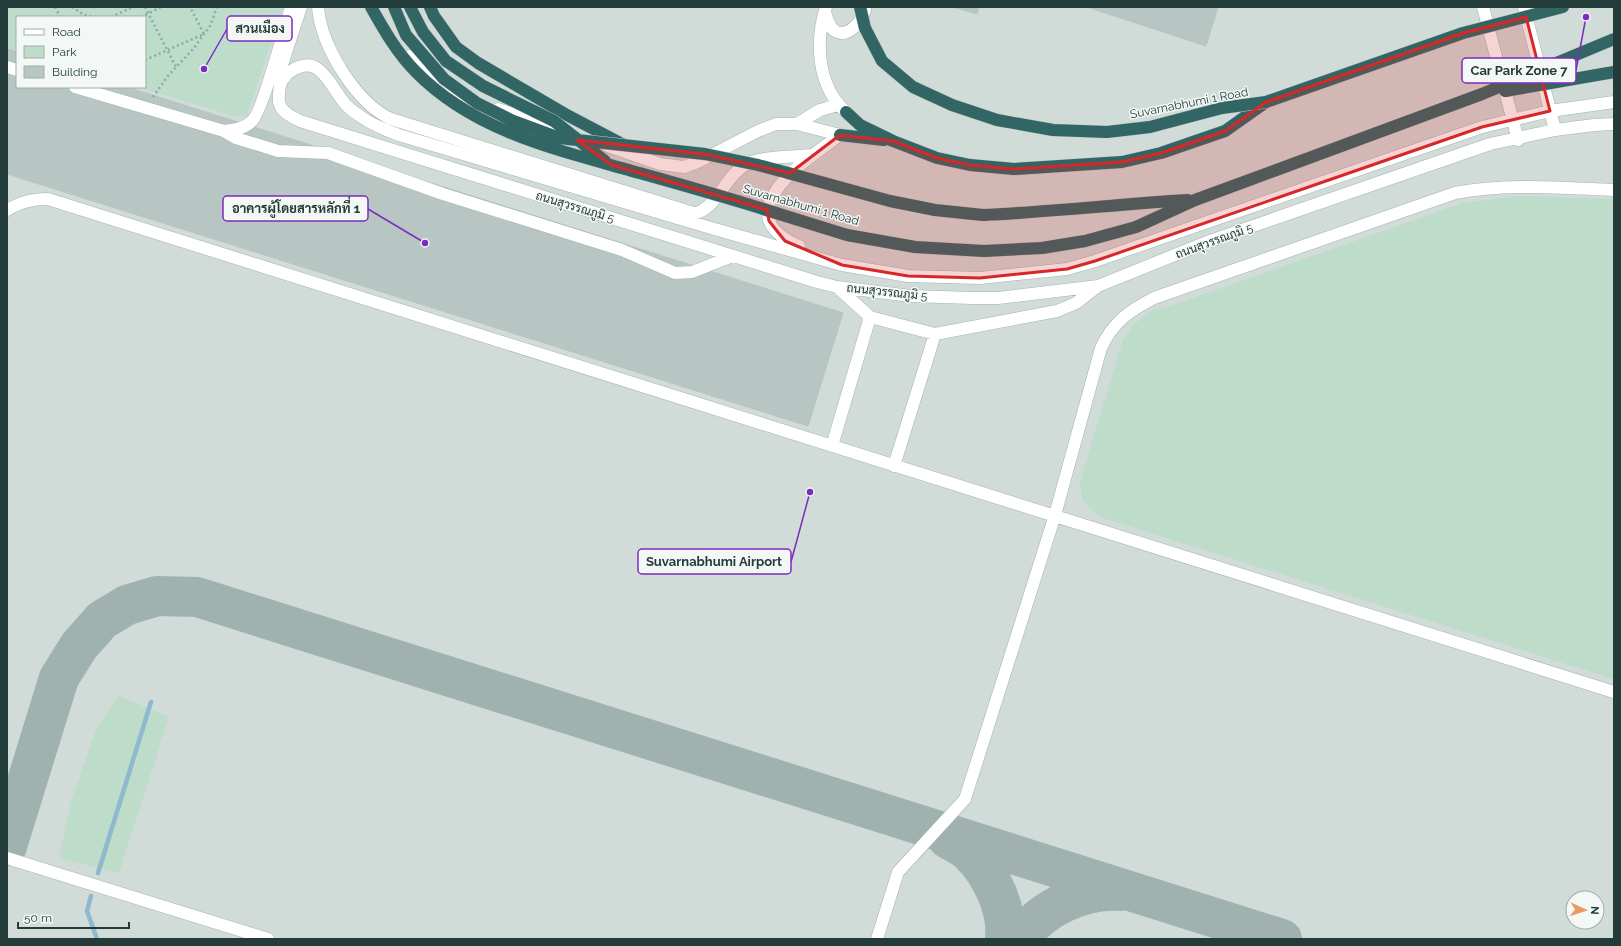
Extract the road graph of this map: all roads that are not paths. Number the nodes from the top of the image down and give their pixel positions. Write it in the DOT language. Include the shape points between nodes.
graph roads {
  1 [pos="291,7"];
  2 [pos="301,7"];
  3 [pos="318,7"];
  4 [pos="366,7"];
  5 [pos="371,7"];
  6 [pos="394,7"];
  7 [pos="410,7"];
  8 [pos="430,7"];
  9 [pos="860,7"];
  10 [pos="866,7"];
  11 [pos="1483,7"];
  12 [pos="1524,7"];
  13 [pos="1563,7"];
  14 [pos="825,10"];
  15 [pos="1614,39"];
  16 [pos="272,68"];
  17 [pos="1614,72"];
  18 [pos="278,84"];
  19 [pos="78,88"];
  20 [pos="1482,94"];
  21 [pos="263,100"];
  22 [pos="1266,102"];
  23 [pos="1614,102"];
  24 [pos="842,108"];
  25 [pos="1550,112"];
  26 [pos="1513,120"];
  27 [pos="797,124"];
  28 [pos="1614,124"];
  29 [pos="1555,130"];
  30 [pos="224,131"];
  31 [pos="840,135"];
  32 [pos="1518,140"];
  33 [pos="894,141"];
  34 [pos="624,145"];
  35 [pos="812,155"];
  36 [pos="611,165"];
  37 [pos="1614,190"];
  38 [pos="1195,200"];
  39 [pos="7,210"];
  40 [pos="733,256"];
  41 [pos="842,265"];
  42 [pos="1098,286"];
  43 [pos="837,287"];
  44 [pos="870,317"];
  45 [pos="935,334"];
  46 [pos="832,446"];
  47 [pos="894,466"];
  48 [pos="1055,515"];
  49 [pos="1614,692"];
  50 [pos="7,858"];
  51 [pos="268,939"];
  52 [pos="877,939"];
  1 -- 16 [label="street"];
  2 -- 18 [label="street"];
  3 -- 35 [label="street" via="330,46 340,67 358,95 380,114 687,211 698,213 705,209 734,174 744,166 766,160"];
  4 -- 27 [label="street" via="373,18 418,66 435,82 451,92 660,164 684,167 776,124"];
  5 -- 36 [label="highway, Suvarnabhumi 1 Road, bridge" via="387,35 416,72 449,99 482,121 540,144"];
  6 -- 34 [label="highway, Suvarnabhumi 1 Road, bridge" via="411,41 444,79 477,103 513,121 559,138"];
  7 -- 36 [label="highway, Suvarnabhumi 1 Road, bridge" via="423,32 446,61 483,86 554,121"];
  8 -- 34 [label="highway, Suvarnabhumi 1 Road" via="456,47 478,63"];
  9 -- 22 [label="highway, Suvarnabhumi 1 Road, bridge" via="865,28 882,61 912,87 952,105 997,120 1053,130 1107,132 1150,126 1222,108"];
  10 -- 14 [label="street" via="864,15 852,30 845,33 836,32 830,26"];
  11 -- 26 [label="street"];
  12 -- 25 [label="street"];
  13 -- 22 [label="highway, Suvarnabhumi 1 Road, bridge" via="1463,33"];
  14 -- 24 [label="street" via="820,32 824,81"];
  15 -- 20 [label="highway, bridge"];
  16 -- 18 [label="street, ถนนสุวรรณภูมิ 5"];
  16 -- 21 [label="street"];
  17 -- 20 [label="highway, Suvarnabhumi 1 Road, bridge"];
  18 -- 21 [label="street, ถนนสุวรรณภูมิ 5"];
  18 -- 40 [label="street, ถนนสุวรรณภูมิ 5" via="279,104 282,110 300,121"];
  18 -- 41 [label="street, ถนนสุวรรณภูมิ 5" via="286,74 296,68 316,68 325,75 345,104 377,127"];
  19 -- 30 [label="street"];
  20 -- 38 [label="highway, Suvarnabhumi 1 Road"];
  21 -- 30 [label="street" via="254,121 240,129"];
  22 -- 33 [label="highway" via="1224,131 1161,153 1122,162 1014,169 970,165 937,158"];
  23 -- 25 [label="street, ถนนสุวรรณภูมิ 5"];
  24 -- 27 [label="street" via="820,110"];
  24 -- 33 [label="highway" via="860,125"];
  25 -- 26 [label="street, ถนนสุวรรณภูมิ 5"];
  25 -- 29 [label="street"];
  26 -- 32 [label="street"];
  26 -- 41 [label="street, ถนนสุวรรณภูมิ 5" via="1482,127 1067,269 980,278 908,276"];
  27 -- 31 [label="street"];
  28 -- 29 [label="street, ถนนสุวรรณภูมิ 5"];
  29 -- 32 [label="street, ถนนสุวรรณภูมิ 5"];
  30 -- 40 [label="street" via="236,138 278,151 328,153 443,194 622,250 675,273 692,272"];
  31 -- 33 [label="highway"];
  31 -- 35 [label="street, ถนนสุวรรณภูมิ 5"];
  32 -- 42 [label="street, ถนนสุวรรณภูมิ 5" via="1490,144 1207,242"];
  34 -- 38 [label="highway, Suvarnabhumi 1 Road, bridge" via="705,154 758,165 890,201 935,210 983,215"];
  35 -- 41 [label="street, ถนนสุวรรณภูมิ 5" via="784,179 771,197 769,221 776,233 785,241"];
  36 -- 38 [label="highway, Suvarnabhumi 1 Road, bridge" via="740,201 847,235 915,247 984,251 1042,248 1085,241 1136,227"];
  37 -- 48 [label="street" via="1519,186 1455,193 1154,298 1134,308 1108,334 1101,348"];
  39 -- 46 [label="street" via="34,199 48,199"];
  40 -- 43 [label="street, ถนนสุวรรณภูมิ 5"];
  42 -- 43 [label="street, ถนนสุวรรณภูมิ 5" via="998,298 911,296"];
  42 -- 45 [label="street" via="1076,303 1057,311"];
  43 -- 44 [label="street"];
  44 -- 45 [label="street"];
  44 -- 46 [label="street"];
  45 -- 47 [label="street"];
  46 -- 47 [label="street"];
  47 -- 48 [label="street"];
  48 -- 49 [label="street"];
  48 -- 52 [label="street" via="965,799 898,872"];
  50 -- 51 [label="street"];
}
